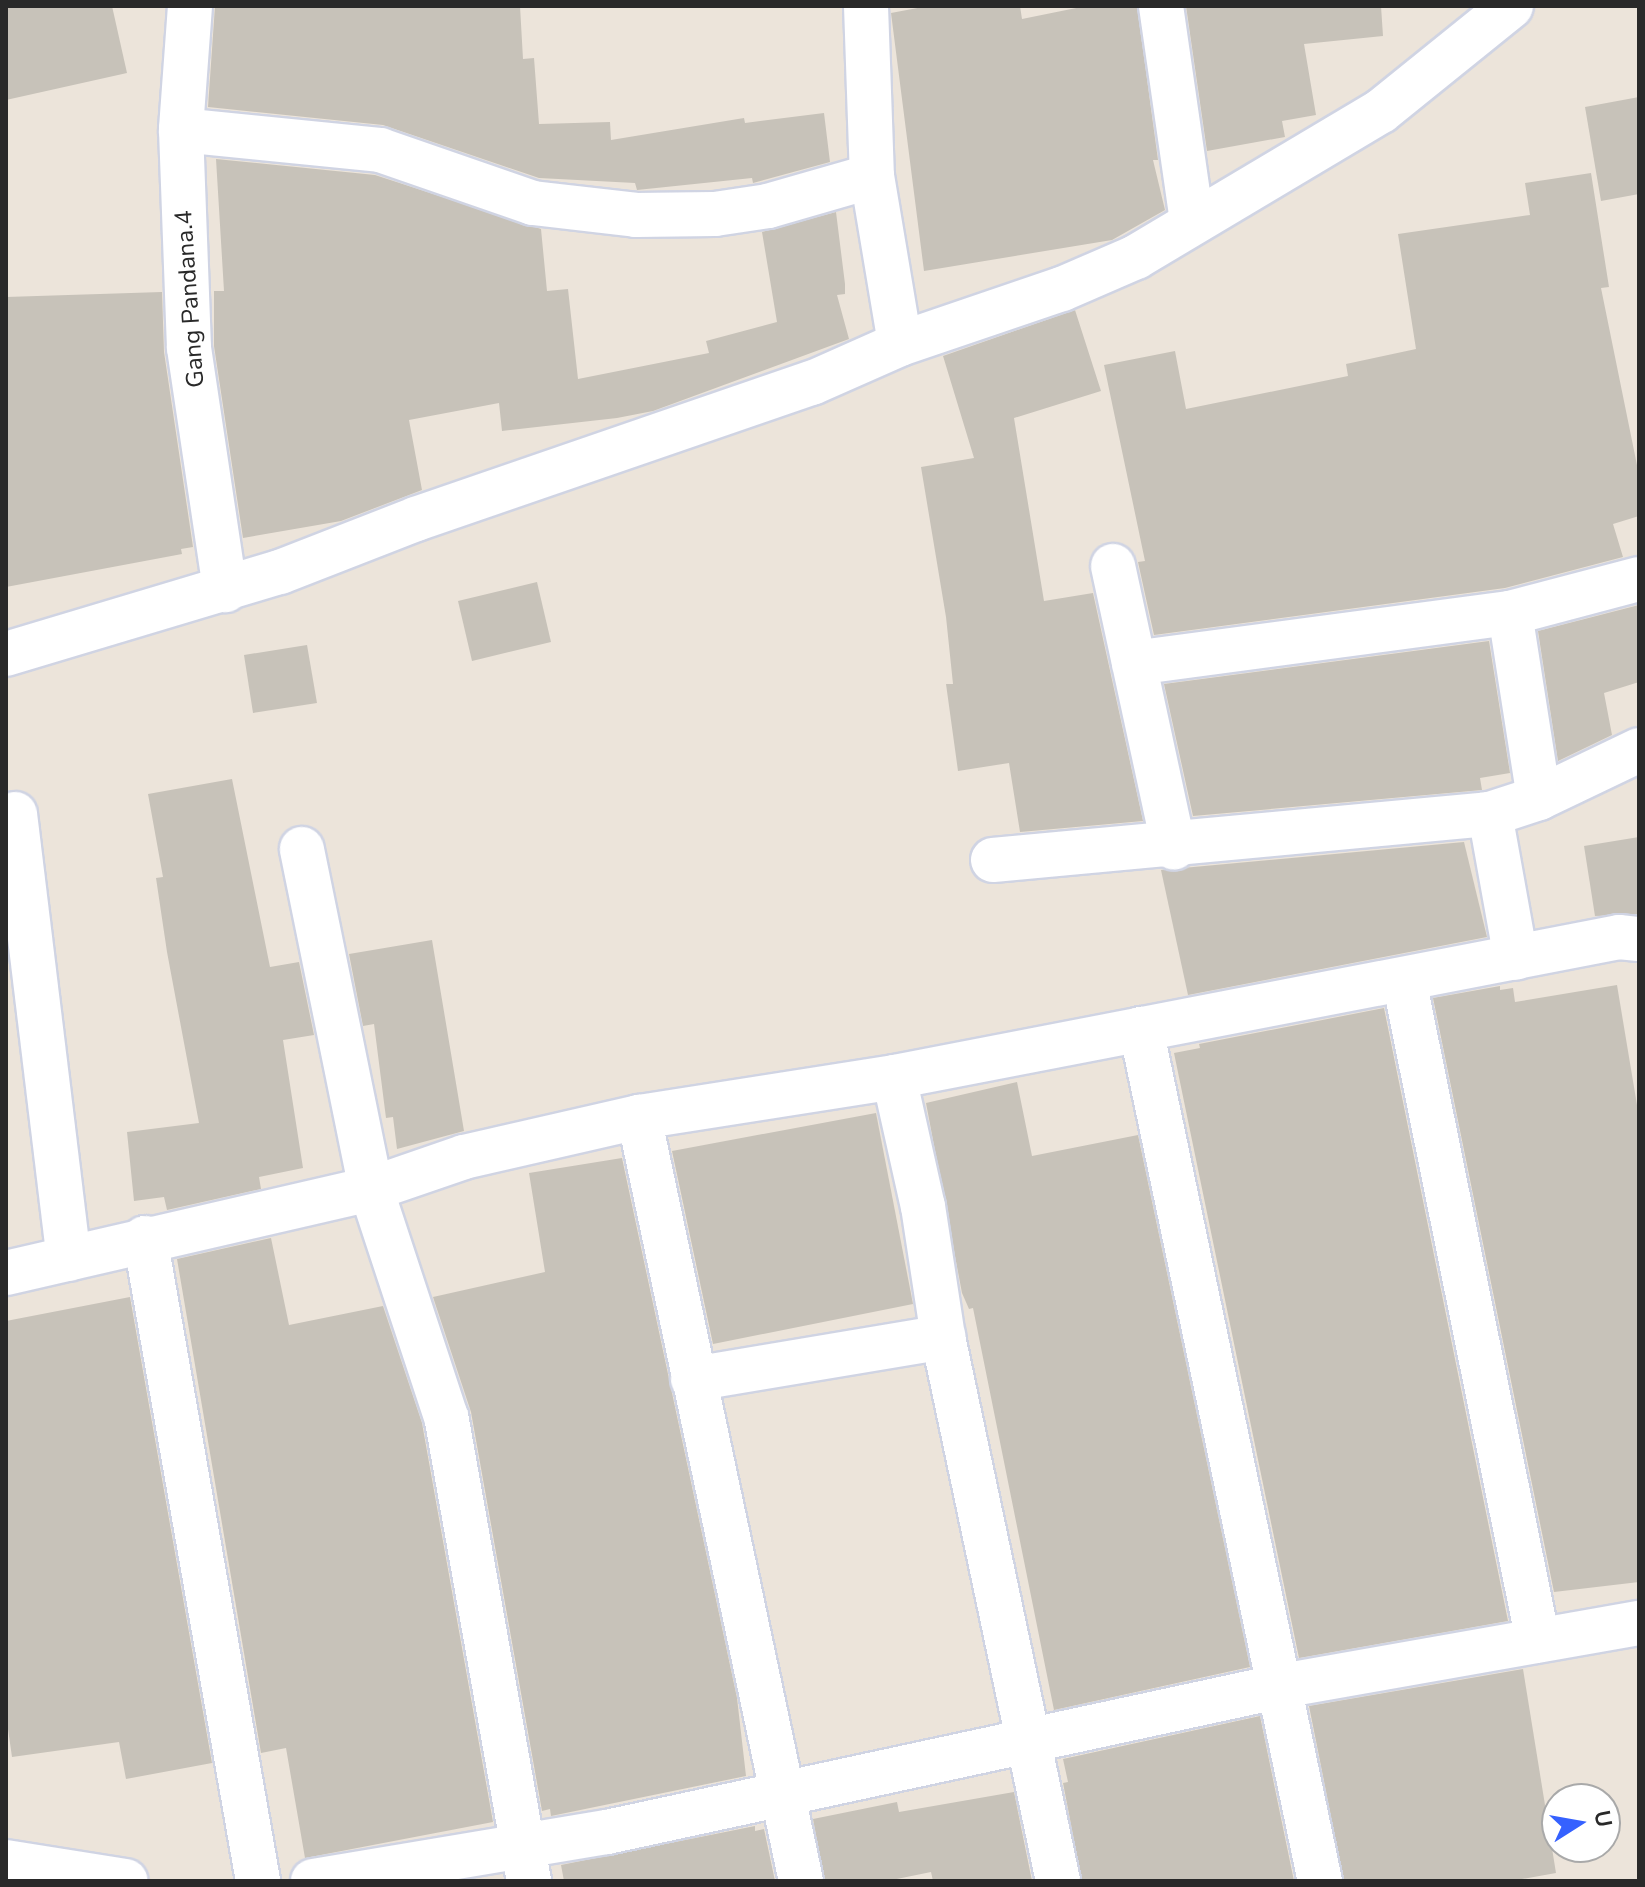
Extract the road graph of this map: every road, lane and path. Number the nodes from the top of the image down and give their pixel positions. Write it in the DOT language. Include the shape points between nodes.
graph roads {
  1 [pos="190,6"];
  2 [pos="866,6"];
  3 [pos="1161,6"];
  4 [pos="1510,6"];
  5 [pos="181,130"];
  6 [pos="872,176"];
  7 [pos="1192,220"];
  8 [pos="900,344"];
  9 [pos="1113,566"];
  10 [pos="1639,579"];
  11 [pos="225,590"];
  12 [pos="1510,613"];
  13 [pos="6,654"];
  14 [pos="1134,663"];
  15 [pos="1639,750"];
  16 [pos="1539,798"];
  17 [pos="15,814"];
  18 [pos="1490,814"];
  19 [pos="1174,847"];
  20 [pos="302,849"];
  21 [pos="993,860"];
  22 [pos="1639,939"];
  23 [pos="1516,958"];
  24 [pos="1404,980"];
  25 [pos="1141,1029"];
  26 [pos="894,1077"];
  27 [pos="639,1117"];
  28 [pos="371,1189"];
  29 [pos="145,1238"];
  30 [pos="69,1259"];
  31 [pos="6,1273"];
  32 [pos="943,1337"];
  33 [pos="693,1379"];
  34 [pos="1639,1623"];
  35 [pos="1538,1641"];
  36 [pos="1281,1686"];
  37 [pos="1030,1737"];
  38 [pos="783,1793"];
  39 [pos="6,1862"];
  40 [pos="524,1863"];
  41 [pos="126,1881"];
  42 [pos="258,1881"];
  43 [pos="313,1881"];
  44 [pos="801,1881"];
  45 [pos="1058,1881"];
  46 [pos="1320,1881"];
  1 -- 5 [label="street, Gang Pandana.4"];
  2 -- 6 [label="street"];
  3 -- 7 [label="street"];
  4 -- 7 [label="street" via="1381,111"];
  5 -- 6 [label="street" via="380,150 533,203 636,215 755,208"];
  5 -- 11 [label="street, Gang Pandana.4" via="189,348"];
  6 -- 8 [label="street"];
  7 -- 8 [label="street" via="1136,257 1062,289"];
  8 -- 11 [label="street" via="812,383"];
  9 -- 14 [label="street"];
  10 -- 12 [label="street"];
  11 -- 13 [label="street"];
  12 -- 14 [label="street"];
  12 -- 16 [label="street"];
  14 -- 19 [label="street"];
  15 -- 16 [label="street"];
  16 -- 18 [label="street"];
  17 -- 30 [label="street"];
  18 -- 19 [label="street"];
  18 -- 23 [label="street"];
  19 -- 21 [label="street"];
  20 -- 28 [label="street"];
  22 -- 23 [label="street" via="1619,937"];
  23 -- 24 [label="street"];
  24 -- 25 [label="street"];
  24 -- 35 [label="street"];
  25 -- 26 [label="street"];
  25 -- 36 [label="street"];
  26 -- 27 [label="street"];
  26 -- 32 [label="street" via="923,1207"];
  27 -- 28 [label="street" via="464,1157"];
  27 -- 33 [label="street"];
  28 -- 29 [label="street"];
  28 -- 40 [label="street" via="446,1417"];
  29 -- 30 [label="street"];
  29 -- 42 [label="street"];
  30 -- 31 [label="street"];
  32 -- 33 [label="street"];
  32 -- 37 [label="street"];
  33 -- 38 [label="street"];
  34 -- 35 [label="street"];
  35 -- 36 [label="street"];
  36 -- 37 [label="street"];
  36 -- 46 [label="street"];
  37 -- 38 [label="street"];
  37 -- 45 [label="street"];
  38 -- 40 [label="street" via="607,1832"];
  38 -- 44 [label="street"];
  39 -- 41 [label="street"];
  40 -- 43 [label="street"];
}
